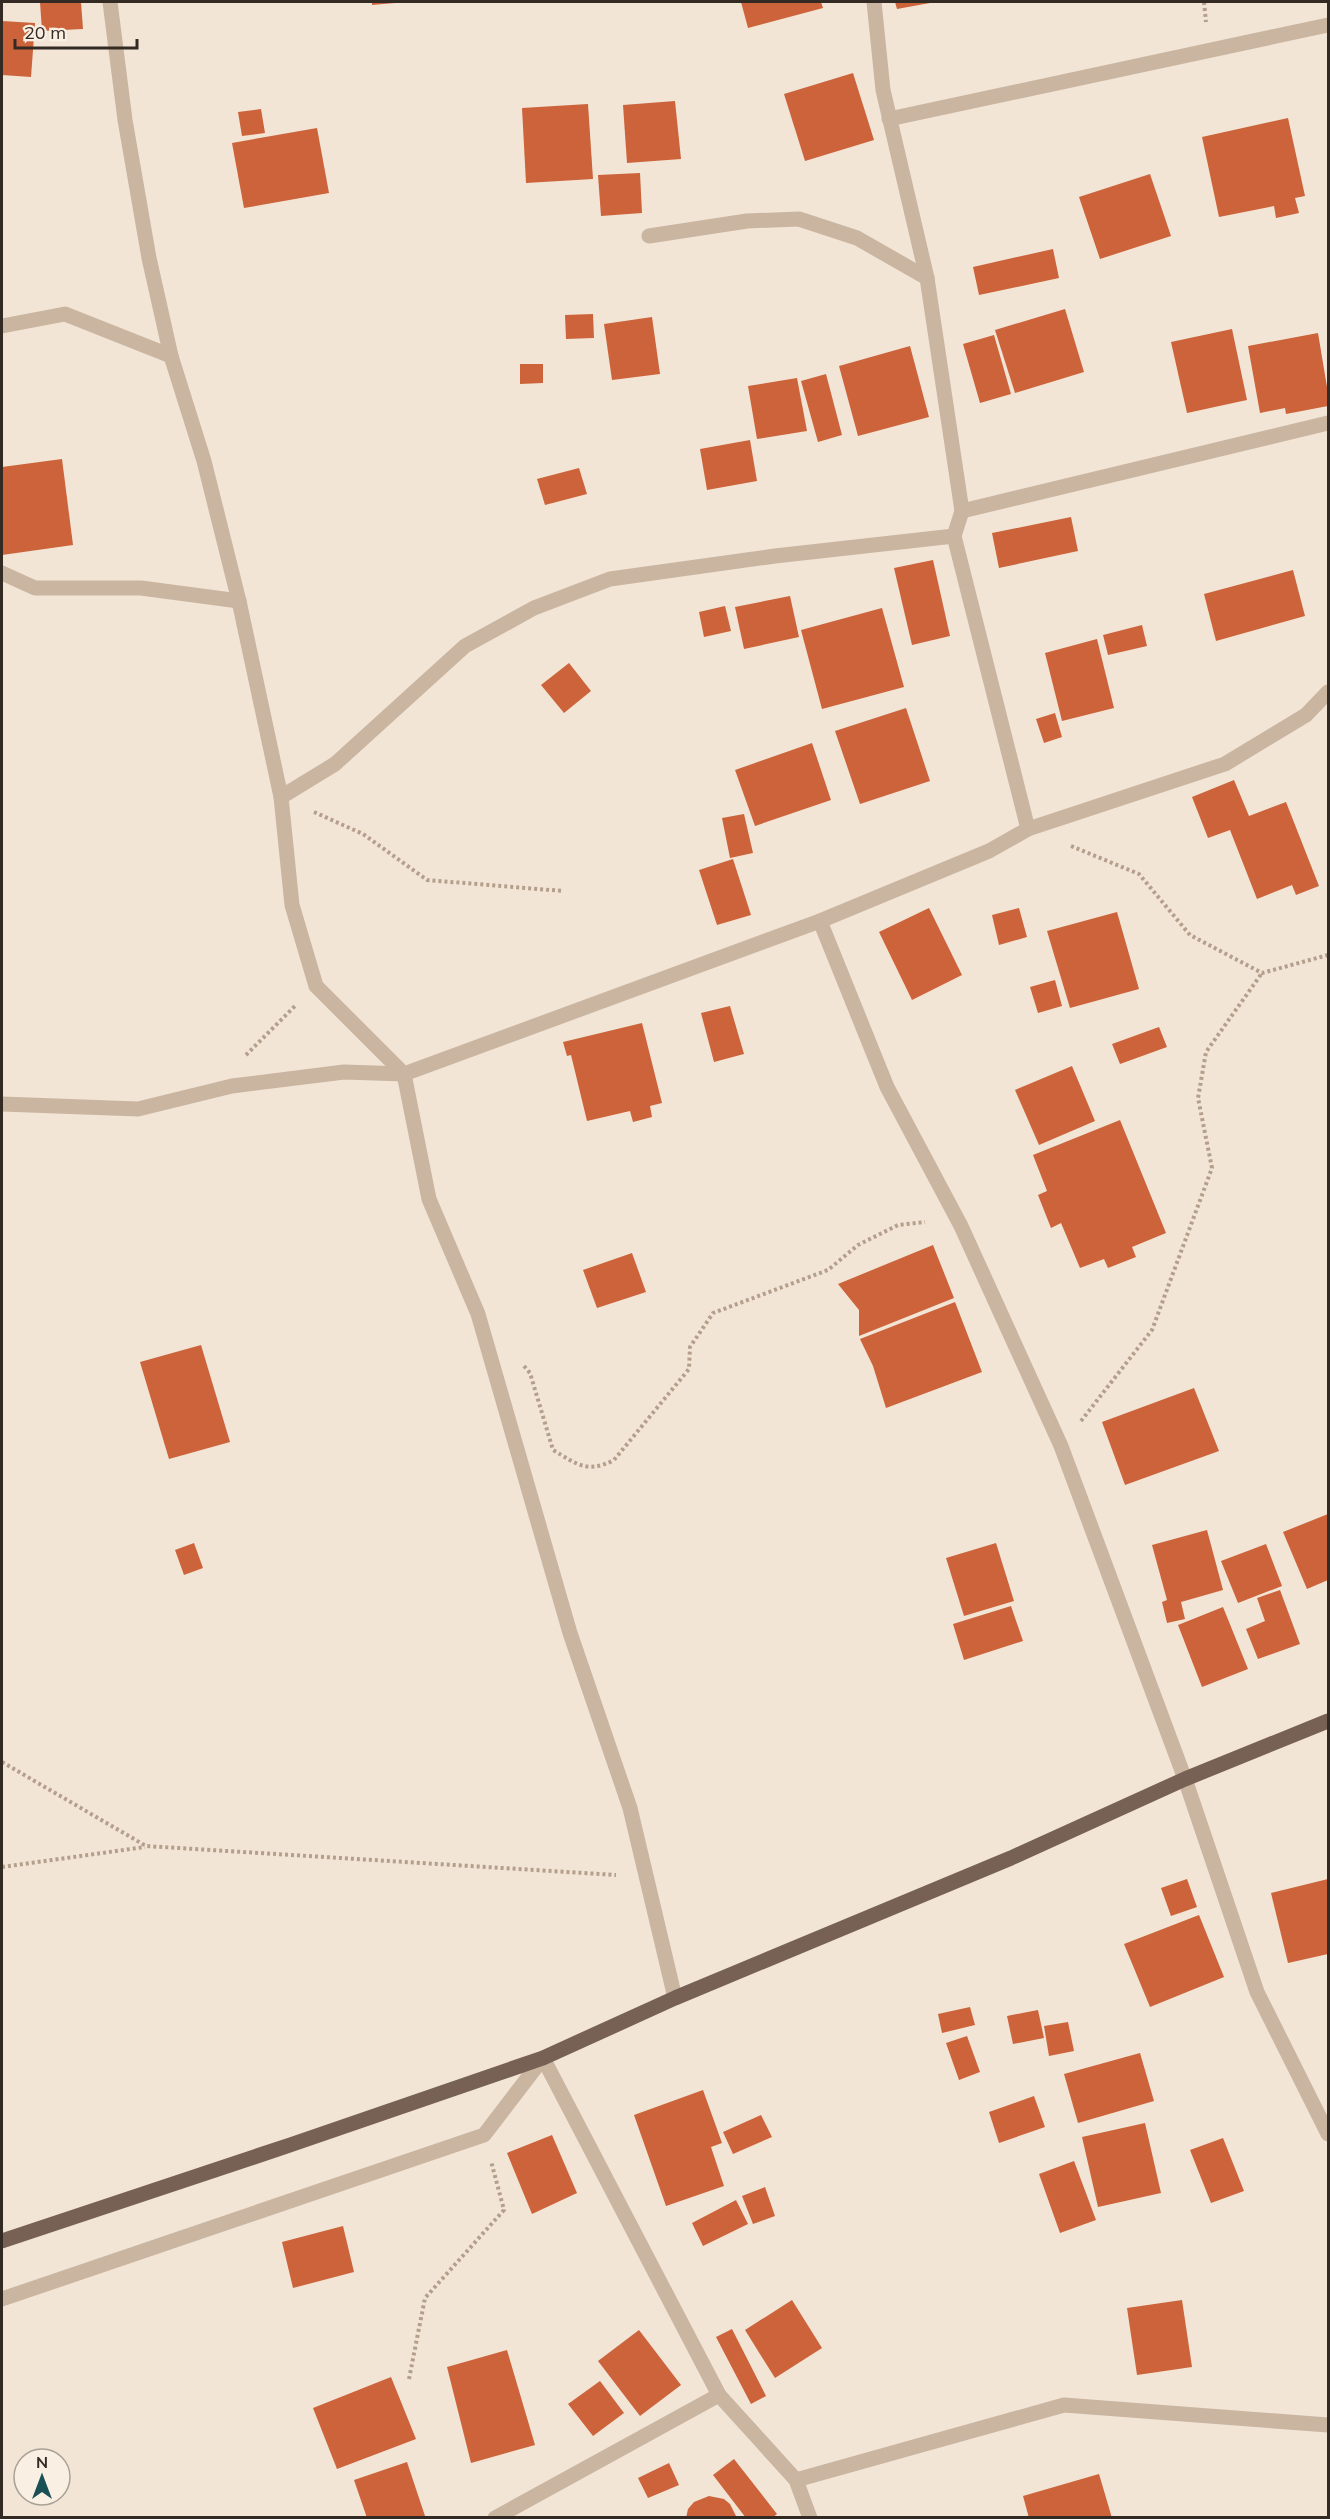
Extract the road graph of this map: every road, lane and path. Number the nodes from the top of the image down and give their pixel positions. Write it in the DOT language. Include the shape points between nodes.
graph roads {
  1 [pos="110,2"];
  2 [pos="874,2"];
  3 [pos="1329,25"];
  4 [pos="889,119"];
  5 [pos="649,236"];
  6 [pos="927,278"];
  7 [pos="2,326"];
  8 [pos="171,356"];
  9 [pos="1329,423"];
  10 [pos="962,511"];
  11 [pos="954,536"];
  12 [pos="2,573"];
  13 [pos="239,601"];
  14 [pos="1329,692"];
  15 [pos="282,797"];
  16 [pos="1028,829"];
  17 [pos="563,891"];
  18 [pos="820,921"];
  19 [pos="1329,955"];
  20 [pos="1262,973"];
  21 [pos="316,986"];
  22 [pos="404,1074"];
  23 [pos="232,1086"];
  24 [pos="2,1104"];
  25 [pos="961,1226"];
  26 [pos="522,1364"];
  27 [pos="1061,1446"];
  28 [pos="1329,1721"];
  29 [pos="2,1762"];
  30 [pos="1185,1779"];
  31 [pos="146,1846"];
  32 [pos="2,1867"];
  33 [pos="646,1877"];
  34 [pos="675,1998"];
  35 [pos="543,2058"];
  36 [pos="484,2134"];
  37 [pos="1329,2134"];
  38 [pos="2,2241"];
  39 [pos="2,2299"];
  40 [pos="409,2379"];
  41 [pos="719,2395"];
  42 [pos="1329,2425"];
  43 [pos="796,2480"];
  44 [pos="495,2517"];
  45 [pos="810,2517"];
  1 -- 8 [label="street" via="125,120"];
  2 -- 4 [label="street"];
  3 -- 4 [label="street"];
  4 -- 6 [label="street"];
  5 -- 6 [label="street" via="747,221 799,219 857,238"];
  6 -- 10 [label="street"];
  7 -- 8 [label="street" via="65,314"];
  8 -- 13 [label="street" via="204,461"];
  9 -- 10 [label="street"];
  10 -- 11 [label="street"];
  11 -- 15 [label="street" via="610,579 544,604 465,646 335,764"];
  11 -- 16 [label="street"];
  12 -- 13 [label="street" via="35,588 141,588"];
  13 -- 15 [label="street"];
  14 -- 16 [label="street" via="1306,715 1225,764"];
  15 -- 17 [label="path" via="363,834 427,880"];
  15 -- 21 [label="street" via="292,905"];
  16 -- 18 [label="street" via="989,851"];
  16 -- 20 [label="path" via="1139,874 1190,935"];
  18 -- 22 [label="street"];
  18 -- 25 [label="street" via="887,1087"];
  19 -- 20 [label="path"];
  20 -- 27 [label="path" via="1206,1052 1198,1098 1212,1168 1152,1330"];
  21 -- 22 [label="street"];
  21 -- 23 [label="path" via="245,1055"];
  22 -- 23 [label="street" via="345,1072"];
  22 -- 33 [label="street" via="429,1199 478,1314 570,1633 630,1808"];
  23 -- 24 [label="street" via="138,1109"];
  25 -- 26 [label="path" via="936,1220 898,1226 858,1245 828,1270 713,1313 690,1347 689,1369 614,1460 599,1467 582,1467 553,1450 530,1372"];
  25 -- 27 [label="street"];
  27 -- 30 [label="street"];
  28 -- 30 [label="main road"];
  29 -- 31 [label="path"];
  30 -- 34 [label="main road" via="1011,1858"];
  30 -- 37 [label="street" via="1257,1992"];
  31 -- 32 [label="path"];
  31 -- 33 [label="path"];
  33 -- 34 [label="street"];
  34 -- 35 [label="main road"];
  35 -- 36 [label="street"];
  35 -- 38 [label="main road"];
  35 -- 41 [label="street"];
  36 -- 39 [label="street"];
  36 -- 40 [label="path" via="504,2210 424,2298"];
  41 -- 43 [label="street"];
  41 -- 44 [label="street"];
  42 -- 43 [label="street" via="1064,2405"];
  43 -- 45 [label="street"];
}
